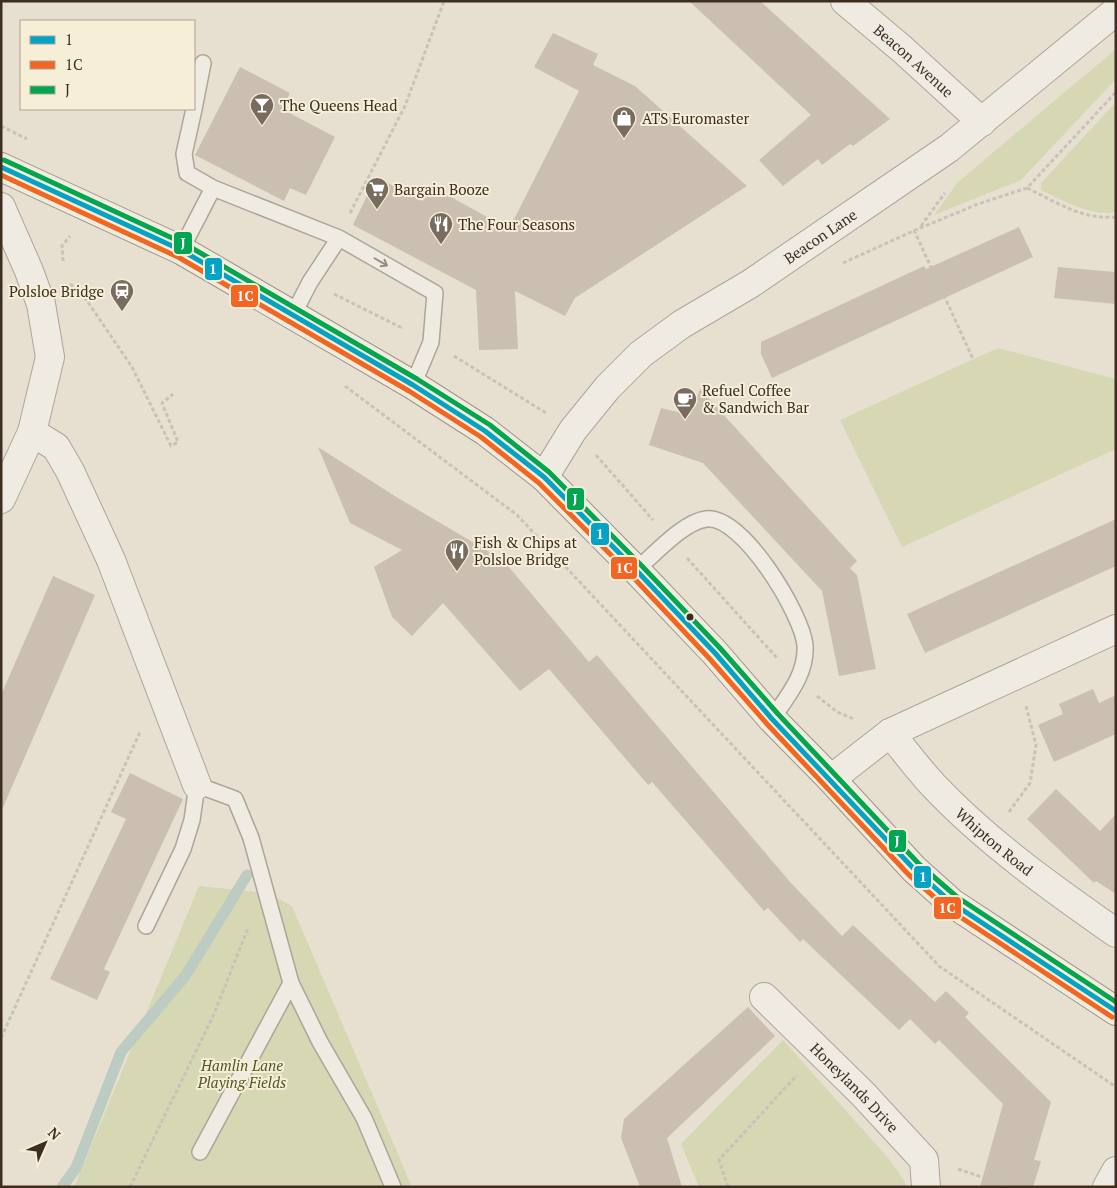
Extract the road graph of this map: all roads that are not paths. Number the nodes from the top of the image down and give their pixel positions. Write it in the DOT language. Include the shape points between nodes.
graph roads {
  1 [pos="845,1"];
  2 [pos="1116,11"];
  3 [pos="203,62"];
  4 [pos="195,104"];
  5 [pos="194,110"];
  6 [pos="982,122"];
  7 [pos="1,167"];
  8 [pos="213,188"];
  9 [pos="1,207"];
  10 [pos="338,238"];
  11 [pos="181,250"];
  12 [pos="293,315"];
  13 [pos="413,385"];
  14 [pos="32,432"];
  15 [pos="544,476"];
  16 [pos="1,499"];
  17 [pos="636,570"];
  18 [pos="1116,629"];
  19 [pos="772,719"];
  20 [pos="890,733"];
  21 [pos="831,779"];
  22 [pos="197,785"];
  23 [pos="146,926"];
  24 [pos="1116,933"];
  25 [pos="291,983"];
  26 [pos="764,997"];
  27 [pos="1116,1011"];
  28 [pos="200,1152"];
  29 [pos="1116,1171"];
  30 [pos="393,1187"];
  31 [pos="926,1187"];
  32 [pos="1106,1187"];
  1 -- 6 [label="street, Beacon Avenue"];
  2 -- 6 [label="street, Beacon Lane"];
  3 -- 4 [label="lane"];
  5 -- 8 [label="lane" via="184,154 187,173"];
  6 -- 15 [label="street, Beacon Lane" via="862,209 750,284 682,324 641,354 608,387 573,430"];
  7 -- 11 [label="street"];
  8 -- 10 [label="lane"];
  8 -- 11 [label="lane"];
  9 -- 14 [label="street" via="40,304 50,357"];
  10 -- 12 [label="lane"];
  10 -- 13 [label="lane, one-way" via="435,293 431,342"];
  11 -- 12 [label="street"];
  12 -- 13 [label="street"];
  13 -- 15 [label="street" via="485,431"];
  14 -- 16 [label="street"];
  14 -- 22 [label="street" via="56,447 70,471 111,560"];
  15 -- 17 [label="street"];
  17 -- 19 [label="street"];
  17 -- 19 [label="lane" via="687,526 708,518 726,525 757,551 798,616 805,646 798,682"];
  18 -- 20 [label="street"];
  19 -- 21 [label="street"];
  20 -- 21 [label="street"];
  20 -- 24 [label="street, Whipton Road" via="934,786 987,836 1040,880"];
  21 -- 27 [label="street" via="914,870 952,902"];
  22 -- 23 [label="lane" via="192,820 183,849"];
  22 -- 25 [label="lane" via="235,799 252,838"];
  25 -- 28 [label="lane"];
  25 -- 30 [label="lane" via="320,1042 364,1118"];
  26 -- 31 [label="street, Honeylands Drive" via="924,1160"];
  29 -- 32 [label="street"];
}
